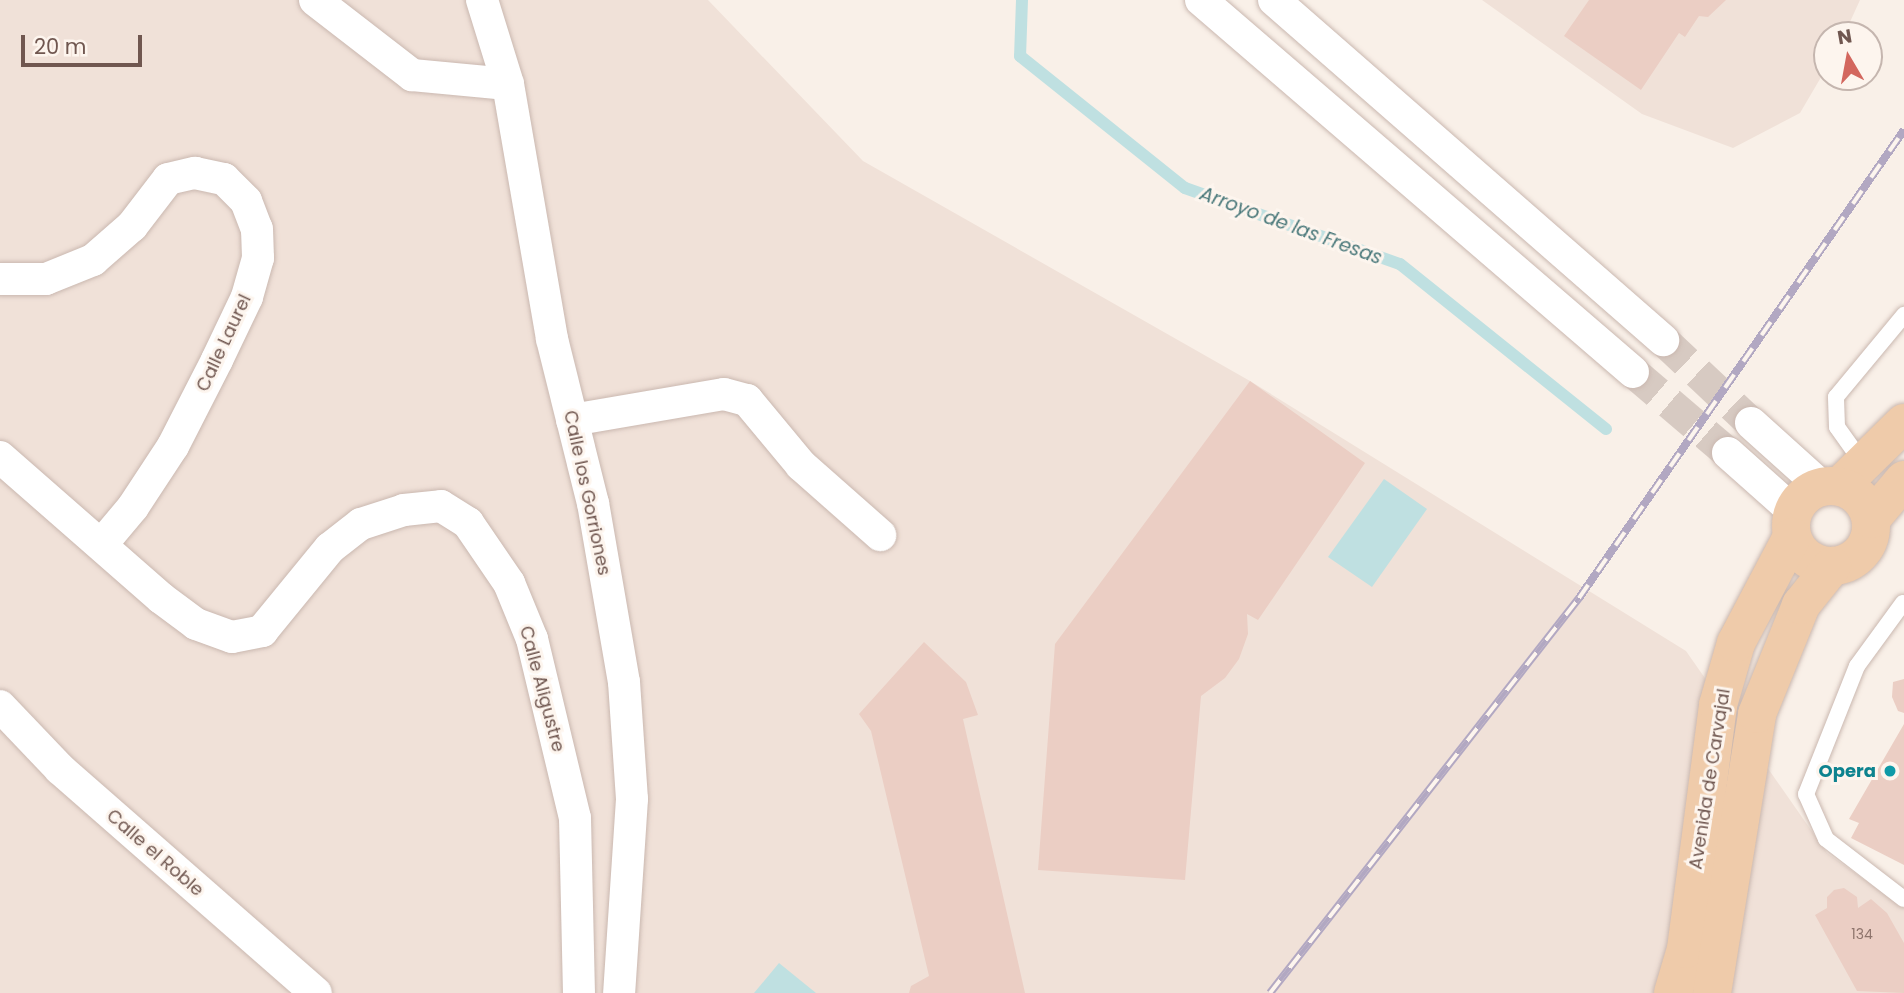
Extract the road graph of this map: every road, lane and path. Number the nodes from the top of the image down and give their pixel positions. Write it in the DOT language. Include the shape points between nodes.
graph roads {
  1 [pos="315,0"];
  2 [pos="482,0"];
  3 [pos="1201,0"];
  4 [pos="1274,0"];
  5 [pos="508,84"];
  6 [pos="0,279"];
  7 [pos="1904,315"];
  8 [pos="1663,340"];
  9 [pos="1633,372"];
  10 [pos="572,420"];
  11 [pos="1751,423"];
  12 [pos="1904,423"];
  13 [pos="1728,453"];
  14 [pos="0,457"];
  15 [pos="1904,480"];
  16 [pos="1821,496"];
  17 [pos="1871,519"];
  18 [pos="880,535"];
  19 [pos="102,544"];
  20 [pos="1832,566"];
  21 [pos="1903,603"];
  22 [pos="0,706"];
  23 [pos="1904,899"];
  24 [pos="316,993"];
  25 [pos="579,993"];
  26 [pos="620,993"];
  27 [pos="1673,993"];
  28 [pos="1712,993"];
  1 -- 5 [label="street" via="412,75"];
  2 -- 5 [label="street, Calle los Gorriones"];
  3 -- 9 [label="street"];
  4 -- 8 [label="street"];
  5 -- 10 [label="street, Calle los Gorriones" via="552,339"];
  6 -- 19 [label="street, Calle Laurel" via="46,279 93,260 132,226 168,179 195,173 224,179 246,201 257,229 258,258 247,297 217,360 173,446"];
  7 -- 16 [label="lane" via="1836,397 1837,427"];
  10 -- 18 [label="street" via="723,394 747,400 802,465"];
  10 -- 26 [label="street, Calle los Gorriones" via="593,503 624,682 632,799"];
  11 -- 16 [label="street"];
  12 -- 16 [label="main road, Avenida de Carvajal"];
  13 -- 16 [label="street"];
  14 -- 19 [label="street, Calle Aligustre"];
  15 -- 17 [label="main road"];
  16 -- 17 [label="main road" via="1865,504"];
  16 -- 20 [label="main road" via="1808,558"];
  16 -- 27 [label="main road, Avenida de Carvajal" via="1735,643 1718,705 1686,949"];
  17 -- 20 [label="main road" via="1862,551"];
  19 -- 25 [label="street, Calle Aligustre" via="196,624 232,636 262,631 330,548 361,524 404,510 441,506 468,523 509,583 532,639 575,818"];
  20 -- 28 [label="main road, Avenida de Carvajal" via="1801,605 1757,714"];
  21 -- 23 [label="lane" via="1857,666 1806,794 1826,839"];
  22 -- 24 [label="street, Calle el Roble" via="60,769"];
}
